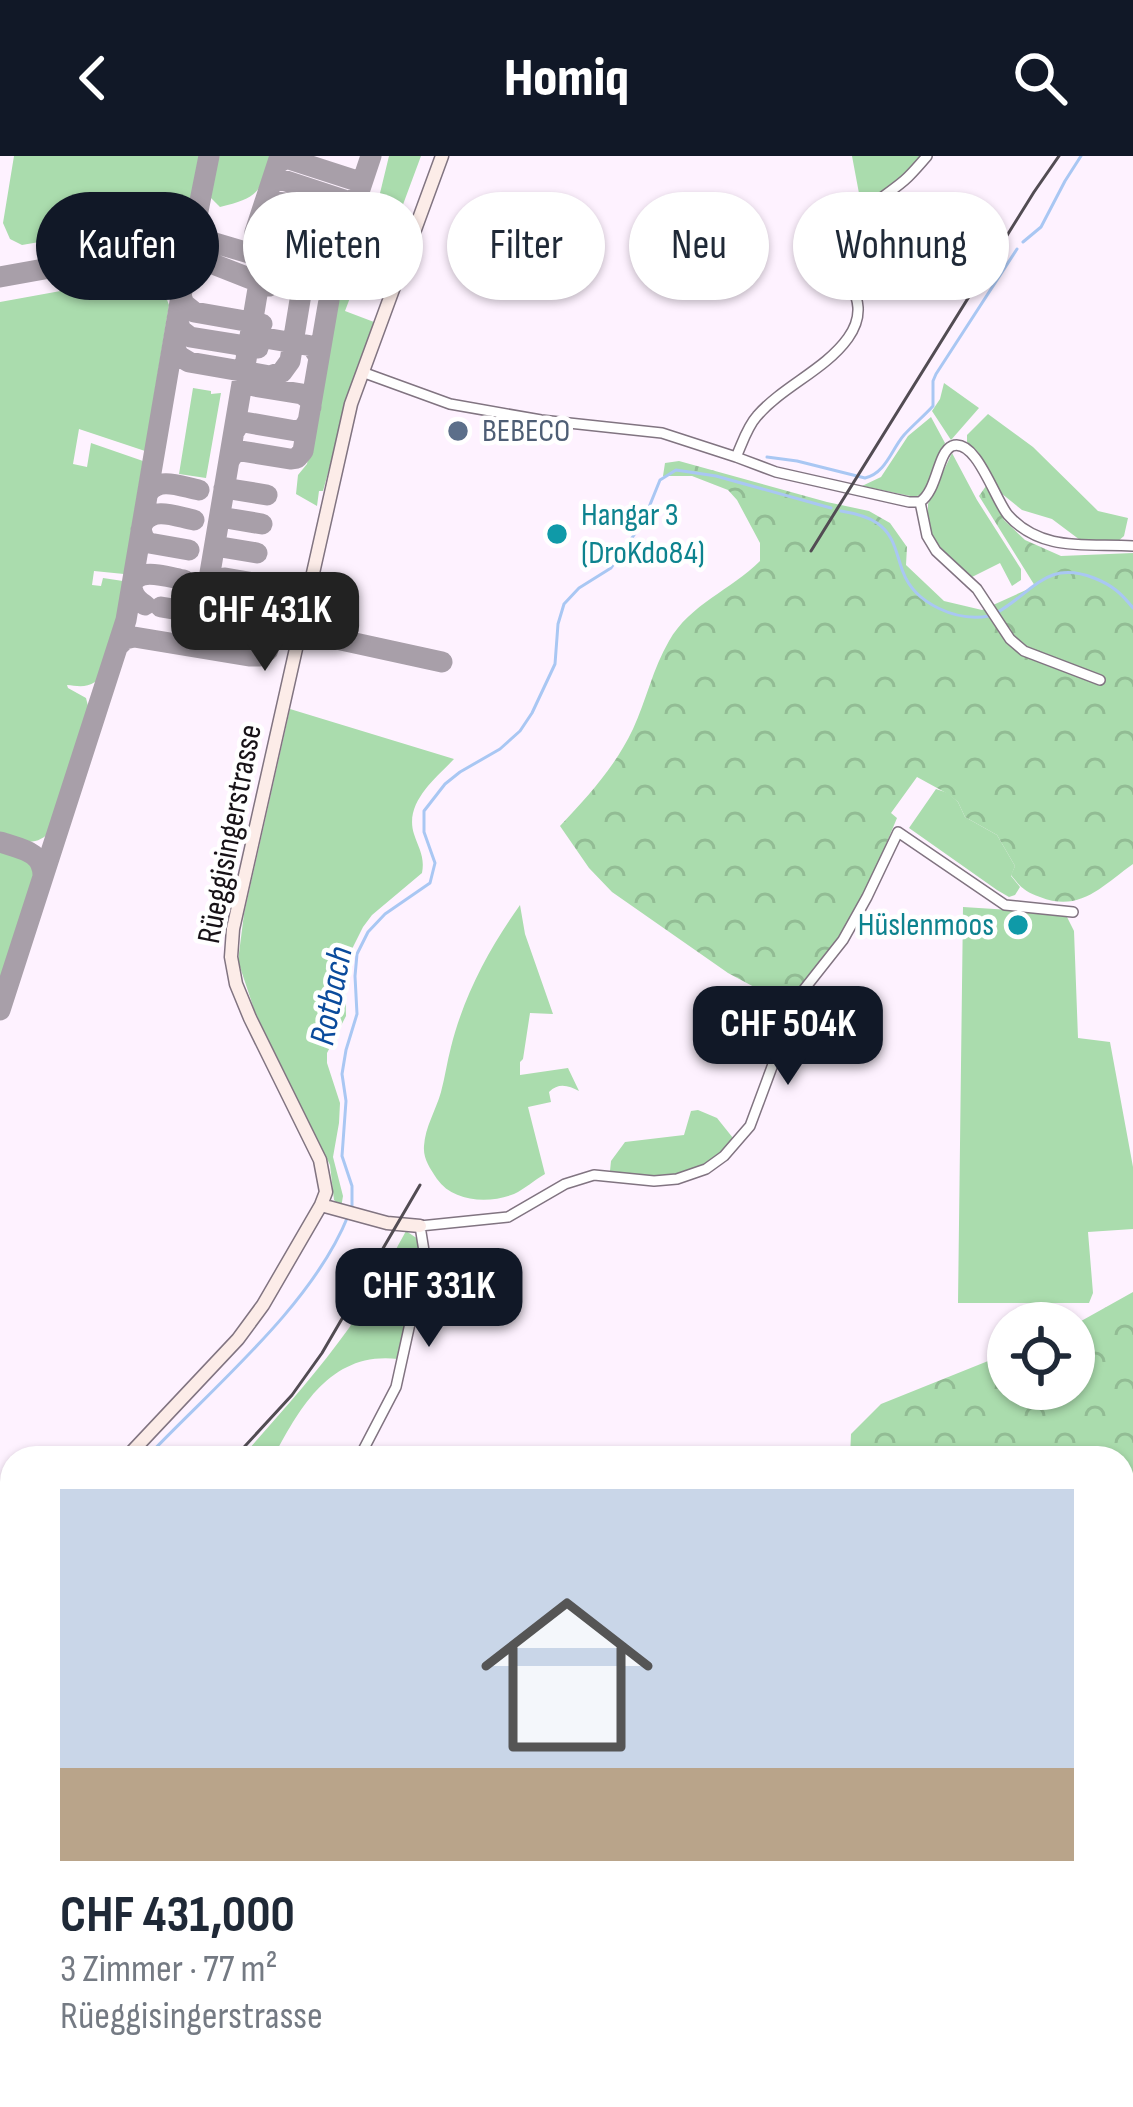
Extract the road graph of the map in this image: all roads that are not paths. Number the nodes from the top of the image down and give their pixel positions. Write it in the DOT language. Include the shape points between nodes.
graph roads {
  1 [pos="442,156"];
  2 [pos="927,156"];
  3 [pos="362,372"];
  4 [pos="736,457"];
  5 [pos="920,502"];
  6 [pos="1133,545"];
  7 [pos="1100,680"];
  8 [pos="1073,911"];
  9 [pos="321,1205"];
  10 [pos="420,1226"];
  11 [pos="137,1446"];
  12 [pos="364,1446"];
  1 -- 3 [label="main road, Rüeggisingerstrasse"];
  2 -- 4 [label="street" via="843,240 860,311 849,337 757,416"];
  3 -- 4 [label="street" via="450,404 662,433"];
  3 -- 9 [label="main road, Rüeggisingerstrasse" via="231,957 245,1007 325,1173"];
  4 -- 5 [label="street"];
  5 -- 6 [label="street" via="948,450 963,446 1007,514 1032,534 1062,544"];
  5 -- 7 [label="street" via="936,551 1014,644"];
  8 -- 10 [label="street" via="1005,904 898,832 843,940 797,997 750,1126 724,1156 677,1179 595,1175 508,1217"];
  9 -- 10 [label="main road"];
  9 -- 11 [label="main road" via="238,1339"];
  10 -- 12 [label="street" via="422,1269 396,1387"];
}
